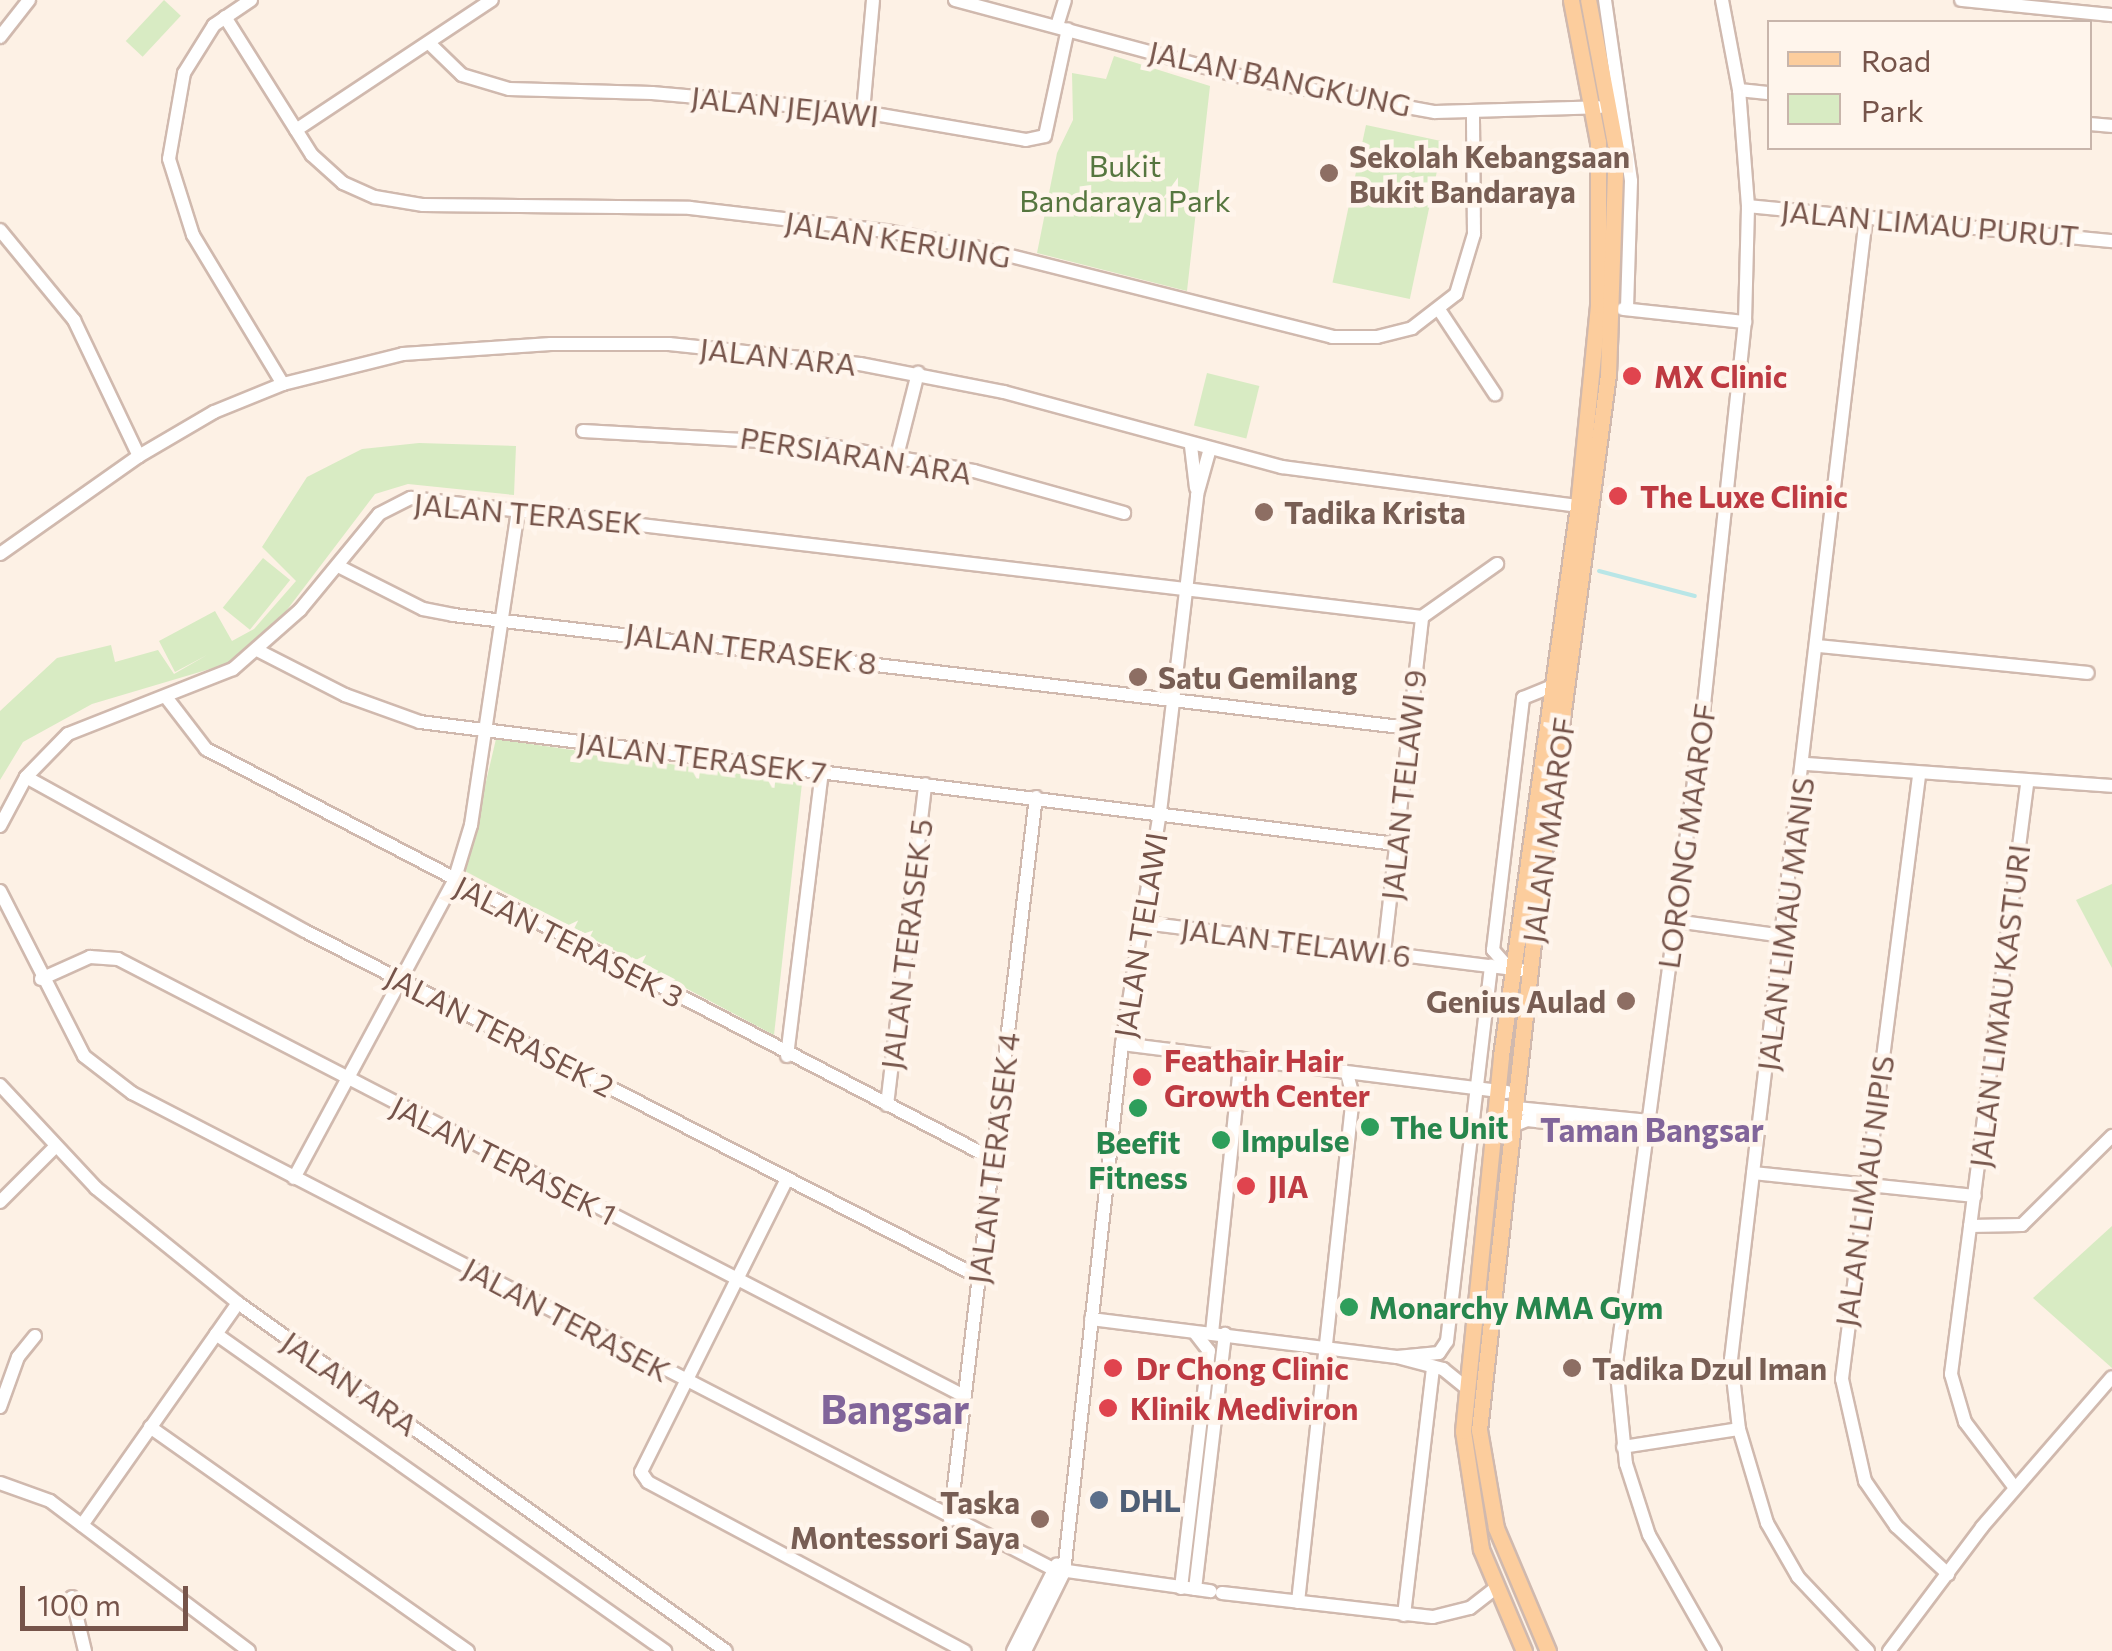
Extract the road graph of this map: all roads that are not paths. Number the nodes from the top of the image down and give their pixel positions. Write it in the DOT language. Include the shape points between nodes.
graph roads {
  1 [pos="250,0"];
  2 [pos="492,0"];
  3 [pos="874,0"];
  4 [pos="955,0"];
  5 [pos="1065,0"];
  6 [pos="1571,0"];
  7 [pos="1588,0"];
  8 [pos="1605,0"];
  9 [pos="1722,0"];
  10 [pos="1961,0"];
  11 [pos="24,2"];
  12 [pos="2112,14"];
  13 [pos="225,18"];
  14 [pos="1063,28"];
  15 [pos="0,37"];
  16 [pos="429,43"];
  17 [pos="1739,90"];
  18 [pos="1767,92"];
  19 [pos="1602,106"];
  20 [pos="863,112"];
  21 [pos="1474,114"];
  22 [pos="296,130"];
  23 [pos="1748,206"];
  24 [pos="1866,217"];
  25 [pos="0,230"];
  26 [pos="2112,241"];
  27 [pos="1613,307"];
  28 [pos="1440,311"];
  29 [pos="1744,322"];
  30 [pos="918,373"];
  31 [pos="283,384"];
  32 [pos="1495,394"];
  33 [pos="583,431"];
  34 [pos="1191,446"];
  35 [pos="1209,452"];
  36 [pos="139,456"];
  37 [pos="897,456"];
  38 [pos="1197,495"];
  39 [pos="1586,507"];
  40 [pos="518,509"];
  41 [pos="1124,513"];
  42 [pos="0,554"];
  43 [pos="1497,564"];
  44 [pos="338,566"];
  45 [pos="1185,590"];
  46 [pos="1422,618"];
  47 [pos="502,620"];
  48 [pos="1818,646"];
  49 [pos="259,651"];
  50 [pos="2088,672"];
  51 [pos="1548,688"];
  52 [pos="166,696"];
  53 [pos="1173,699"];
  54 [pos="1410,728"];
  55 [pos="485,731"];
  56 [pos="1515,760"];
  57 [pos="1806,764"];
  58 [pos="822,771"];
  59 [pos="1918,776"];
  60 [pos="26,777"];
  61 [pos="1537,778"];
  62 [pos="926,784"];
  63 [pos="2027,784"];
  64 [pos="2112,786"];
  65 [pos="1036,797"];
  66 [pos="1160,812"];
  67 [pos="0,826"];
  68 [pos="1396,844"];
  69 [pos="454,881"];
  70 [pos="0,891"];
  71 [pos="1675,921"];
  72 [pos="1144,924"];
  73 [pos="1784,936"];
  74 [pos="1493,950"];
  75 [pos="1384,952"];
  76 [pos="1448,961"];
  77 [pos="1491,966"];
  78 [pos="1521,970"];
  79 [pos="41,979"];
  80 [pos="398,979"];
  81 [pos="1122,1044"];
  82 [pos="787,1056"];
  83 [pos="1241,1059"];
  84 [pos="1347,1073"];
  85 [pos="346,1079"];
  86 [pos="0,1085"];
  87 [pos="1475,1089"];
  88 [pos="1505,1100"];
  89 [pos="887,1105"];
  90 [pos="1626,1125"];
  91 [pos="1510,1127"];
  92 [pos="1648,1127"];
  93 [pos="2112,1136"];
  94 [pos="54,1148"];
  95 [pos="993,1159"];
  96 [pos="1753,1173"];
  97 [pos="294,1178"];
  98 [pos="787,1179"];
  99 [pos="1864,1184"];
  100 [pos="1975,1196"];
  101 [pos="0,1202"];
  102 [pos="1970,1226"];
  103 [pos="979,1277"];
  104 [pos="735,1278"];
  105 [pos="238,1303"];
  106 [pos="1091,1319"];
  107 [pos="1190,1330"];
  108 [pos="216,1334"];
  109 [pos="1218,1334"];
  110 [pos="36,1336"];
  111 [pos="1470,1337"];
  112 [pos="1447,1341"];
  113 [pos="1324,1347"];
  114 [pos="1396,1357"];
  115 [pos="1434,1367"];
  116 [pos="2112,1377"];
  117 [pos="682,1380"];
  118 [pos="1464,1386"];
  119 [pos="964,1396"];
  120 [pos="0,1407"];
  121 [pos="150,1427"];
  122 [pos="1739,1429"];
  123 [pos="1623,1447"];
  124 [pos="0,1483"];
  125 [pos="2015,1488"];
  126 [pos="950,1520"];
  127 [pos="82,1525"];
  128 [pos="1059,1571"];
  129 [pos="1948,1574"];
  130 [pos="1188,1588"];
  131 [pos="1494,1588"];
  132 [pos="72,1597"];
  133 [pos="1298,1602"];
  134 [pos="1404,1614"];
  135 [pos="85,1651"];
  136 [pos="249,1651"];
  137 [pos="468,1651"];
  138 [pos="665,1651"];
  139 [pos="726,1651"];
  140 [pos="965,1651"];
  141 [pos="1014,1651"];
  142 [pos="1026,1651"];
  143 [pos="1524,1651"];
  144 [pos="1548,1651"];
  145 [pos="1715,1651"];
  146 [pos="1868,1651"];
  147 [pos="1890,1651"];
  1 -- 13 [label="street"];
  2 -- 16 [label="street"];
  3 -- 20 [label="street"];
  4 -- 14 [label="street, JALAN BANGKUNG"];
  5 -- 14 [label="street"];
  6 -- 19 [label="main road, JALAN MAAROF"];
  7 -- 19 [label="main road, JALAN MAAROF"];
  8 -- 27 [label="street, JALAN MAAROF" via="1631,181"];
  9 -- 17 [label="street, LORONG MAAROF"];
  10 -- 12 [label="street"];
  11 -- 15 [label="street"];
  13 -- 22 [label="street, JALAN KERUING"];
  13 -- 31 [label="street" via="177,88 169,159 192,235"];
  14 -- 20 [label="street, JALAN JEJAWI" via="1045,136 1026,140"];
  14 -- 21 [label="street, JALAN BANGKUNG" via="1248,78"];
  16 -- 20 [label="street, JALAN JEJAWI" via="462,75 509,89 652,92"];
  16 -- 22 [label="street"];
  17 -- 18 [label="street"];
  17 -- 23 [label="street, LORONG MAAROF"];
  19 -- 21 [label="street, JALAN BANGKUNG"];
  19 -- 27 [label="main road, JALAN MAAROF" via="1618,232"];
  21 -- 28 [label="street" via="1474,234 1456,294"];
  22 -- 28 [label="street, JALAN KERUING" via="343,183 375,197 423,205 690,208 886,232 975,247 1332,337 1377,338"];
  23 -- 24 [label="street, JALAN LIMAU PURUT"];
  23 -- 29 [label="street, LORONG MAAROF"];
  24 -- 26 [label="street, JALAN LIMAU PURUT"];
  24 -- 48 [label="street, JALAN LIMAU MANIS"];
  25 -- 36 [label="street" via="74,320"];
  27 -- 29 [label="street"];
  27 -- 39 [label="main road, JALAN MAAROF"];
  28 -- 32 [label="street"];
  29 -- 71 [label="street, LORONG MAAROF"];
  30 -- 31 [label="street, JALAN ARA" via="736,350 550,344 403,354"];
  30 -- 34 [label="street, JALAN ARA"];
  30 -- 37 [label="street, PERSIARAN ARA"];
  31 -- 36 [label="street, JALAN ARA" via="214,412"];
  33 -- 37 [label="street, PERSIARAN ARA" via="741,436"];
  34 -- 35 [label="street, JALAN ARA"];
  34 -- 38 [label="street, JALAN TELAWI"];
  35 -- 38 [label="street, JALAN TELAWI"];
  35 -- 39 [label="street, JALAN ARA" via="1324,474"];
  36 -- 42 [label="street, JALAN ARA"];
  37 -- 41 [label="street, PERSIARAN ARA"];
  38 -- 45 [label="street, JALAN TELAWI"];
  39 -- 51 [label="main road, JALAN MAAROF"];
  39 -- 78 [label="main road, JALAN MAAROF"];
  40 -- 44 [label="street, JALAN TERASEK" via="396,502"];
  40 -- 45 [label="street, JALAN TERASEK"];
  40 -- 47 [label="street"];
  43 -- 46 [label="street"];
  44 -- 47 [label="street, JALAN TERASEK 8" via="423,609"];
  44 -- 49 [label="street, JALAN TERASEK"];
  45 -- 46 [label="street"];
  45 -- 53 [label="street, JALAN TELAWI"];
  46 -- 54 [label="street, JALAN TELAWI 9"];
  47 -- 53 [label="street, JALAN TERASEK 8"];
  47 -- 55 [label="street"];
  48 -- 50 [label="street"];
  48 -- 57 [label="street, JALAN LIMAU MANIS"];
  49 -- 52 [label="street, JALAN TERASEK"];
  49 -- 55 [label="street, JALAN TERASEK 7" via="395,716"];
  51 -- 56 [label="street" via="1523,698"];
  51 -- 61 [label="main road, JALAN MAAROF"];
  52 -- 60 [label="street, JALAN TERASEK" via="68,734"];
  52 -- 69 [label="street, JALAN TERASEK 3" via="206,749"];
  53 -- 54 [label="street, JALAN TERASEK 8"];
  53 -- 66 [label="street, JALAN TELAWI"];
  54 -- 68 [label="street, JALAN TELAWI 9"];
  55 -- 58 [label="street, JALAN TERASEK 7"];
  55 -- 69 [label="street" via="471,825"];
  56 -- 61 [label="street"];
  56 -- 74 [label="street"];
  57 -- 59 [label="street"];
  57 -- 73 [label="street, JALAN LIMAU MANIS"];
  58 -- 62 [label="street, JALAN TERASEK 7"];
  58 -- 82 [label="street"];
  59 -- 63 [label="street"];
  59 -- 99 [label="street, JALAN LIMAU NIPIS"];
  60 -- 67 [label="street, JALAN TERASEK"];
  60 -- 80 [label="street, JALAN TERASEK 2"];
  61 -- 78 [label="main road, JALAN MAAROF"];
  62 -- 65 [label="street, JALAN TERASEK 7"];
  62 -- 89 [label="street, JALAN TERASEK 5"];
  63 -- 64 [label="street"];
  63 -- 100 [label="street, JALAN LIMAU KASTURI"];
  65 -- 66 [label="street, JALAN TERASEK 7"];
  65 -- 95 [label="street, JALAN TERASEK 4"];
  66 -- 68 [label="street, JALAN TERASEK 7"];
  66 -- 72 [label="street, JALAN TELAWI"];
  68 -- 75 [label="street, JALAN TELAWI 9"];
  69 -- 80 [label="street"];
  69 -- 82 [label="street, JALAN TERASEK 3"];
  70 -- 79 [label="street, JALAN TERASEK"];
  71 -- 73 [label="street"];
  71 -- 92 [label="street, LORONG MAAROF"];
  72 -- 75 [label="street, JALAN TELAWI 6"];
  72 -- 81 [label="street, JALAN TELAWI"];
  73 -- 96 [label="street, JALAN LIMAU MANIS"];
  74 -- 76 [label="street, JALAN TELAWI 6" via="1487,958"];
  74 -- 78 [label="street"];
  75 -- 76 [label="street, JALAN TELAWI 6"];
  76 -- 77 [label="street, JALAN TELAWI 6"];
  77 -- 78 [label="street, JALAN TELAWI 6"];
  77 -- 87 [label="street, JALAN MAAROF"];
  78 -- 88 [label="main road, JALAN MAAROF"];
  79 -- 85 [label="street, JALAN TERASEK 1" via="90,957 118,959"];
  79 -- 97 [label="street, JALAN TERASEK" via="84,1056 103,1074"];
  80 -- 85 [label="street"];
  80 -- 98 [label="street, JALAN TERASEK 2"];
  81 -- 83 [label="street"];
  81 -- 106 [label="street, JALAN TELAWI"];
  82 -- 89 [label="street, JALAN TERASEK 3"];
  83 -- 84 [label="street"];
  83 -- 109 [label="street"];
  84 -- 87 [label="street"];
  84 -- 113 [label="street" via="1353,1096"];
  85 -- 97 [label="street"];
  85 -- 104 [label="street, JALAN TERASEK 1"];
  86 -- 94 [label="street, JALAN ARA"];
  87 -- 88 [label="street"];
  87 -- 112 [label="street, JALAN MAAROF"];
  88 -- 90 [label="street"];
  88 -- 91 [label="main road, JALAN MAAROF"];
  88 -- 111 [label="main road, JALAN MAAROF"];
  89 -- 95 [label="street, JALAN TERASEK 3"];
  90 -- 91 [label="street" via="1527,1120"];
  90 -- 92 [label="street"];
  91 -- 144 [label="main road, JALAN MAAROF" via="1479,1430 1496,1528"];
  92 -- 123 [label="street, LORONG MAAROF" via="1617,1347"];
  93 -- 102 [label="street" via="2022,1225"];
  94 -- 101 [label="street"];
  94 -- 105 [label="street, JALAN ARA"];
  95 -- 103 [label="street, JALAN TERASEK 4"];
  96 -- 99 [label="street"];
  96 -- 122 [label="street, JALAN LIMAU MANIS" via="1731,1359"];
  97 -- 117 [label="street, JALAN TERASEK"];
  98 -- 103 [label="street, JALAN TERASEK 2"];
  98 -- 104 [label="street"];
  99 -- 100 [label="street"];
  99 -- 129 [label="street, JALAN LIMAU NIPIS" via="1844,1337 1851,1432 1874,1497"];
  100 -- 102 [label="street, JALAN LIMAU KASTURI"];
  102 -- 125 [label="street, JALAN LIMAU KASTURI" via="1951,1374 1965,1422"];
  103 -- 119 [label="street, JALAN TERASEK 4"];
  104 -- 117 [label="street"];
  104 -- 119 [label="street, JALAN TERASEK 1"];
  105 -- 108 [label="street"];
  105 -- 139 [label="street, JALAN ARA"];
  106 -- 107 [label="street"];
  106 -- 128 [label="street, JALAN TELAWI"];
  107 -- 109 [label="street"];
  107 -- 130 [label="street" via="1209,1351"];
  108 -- 121 [label="street"];
  108 -- 138 [label="street"];
  109 -- 113 [label="street"];
  109 -- 130 [label="street"];
  110 -- 120 [label="street" via="18,1358"];
  111 -- 112 [label="street" via="1457,1346"];
  111 -- 118 [label="main road, JALAN MAAROF"];
  112 -- 114 [label="street" via="1439,1353"];
  113 -- 114 [label="street"];
  113 -- 133 [label="street"];
  114 -- 115 [label="street"];
  115 -- 118 [label="street"];
  115 -- 134 [label="street"];
  116 -- 125 [label="street"];
  117 -- 126 [label="street, JALAN TERASEK"];
  117 -- 140 [label="street" via="641,1472 648,1482"];
  118 -- 131 [label="main road, JALAN MAAROF" via="1468,1493"];
  119 -- 126 [label="street, JALAN TERASEK 4"];
  121 -- 127 [label="street"];
  121 -- 137 [label="street"];
  122 -- 123 [label="street"];
  122 -- 146 [label="street, JALAN LIMAU MANIS" via="1767,1523 1798,1577"];
  123 -- 145 [label="street, LORONG MAAROF" via="1655,1550"];
  124 -- 127 [label="street" via="36,1494"];
  125 -- 129 [label="street"];
  126 -- 128 [label="street, JALAN TERASEK"];
  127 -- 136 [label="street"];
  128 -- 130 [label="street, JALAN TERASEK"];
  128 -- 141 [label="street, JALAN TELAWI"];
  128 -- 142 [label="street, JALAN TELAWI"];
  129 -- 147 [label="street"];
  130 -- 133 [label="street, JALAN TERASEK"];
  131 -- 134 [label="street, JALAN TERASEK" via="1486,1600 1451,1615"];
  131 -- 143 [label="main road, JALAN MAAROF"];
  132 -- 135 [label="street"];
  133 -- 134 [label="street, JALAN TERASEK"];
}
